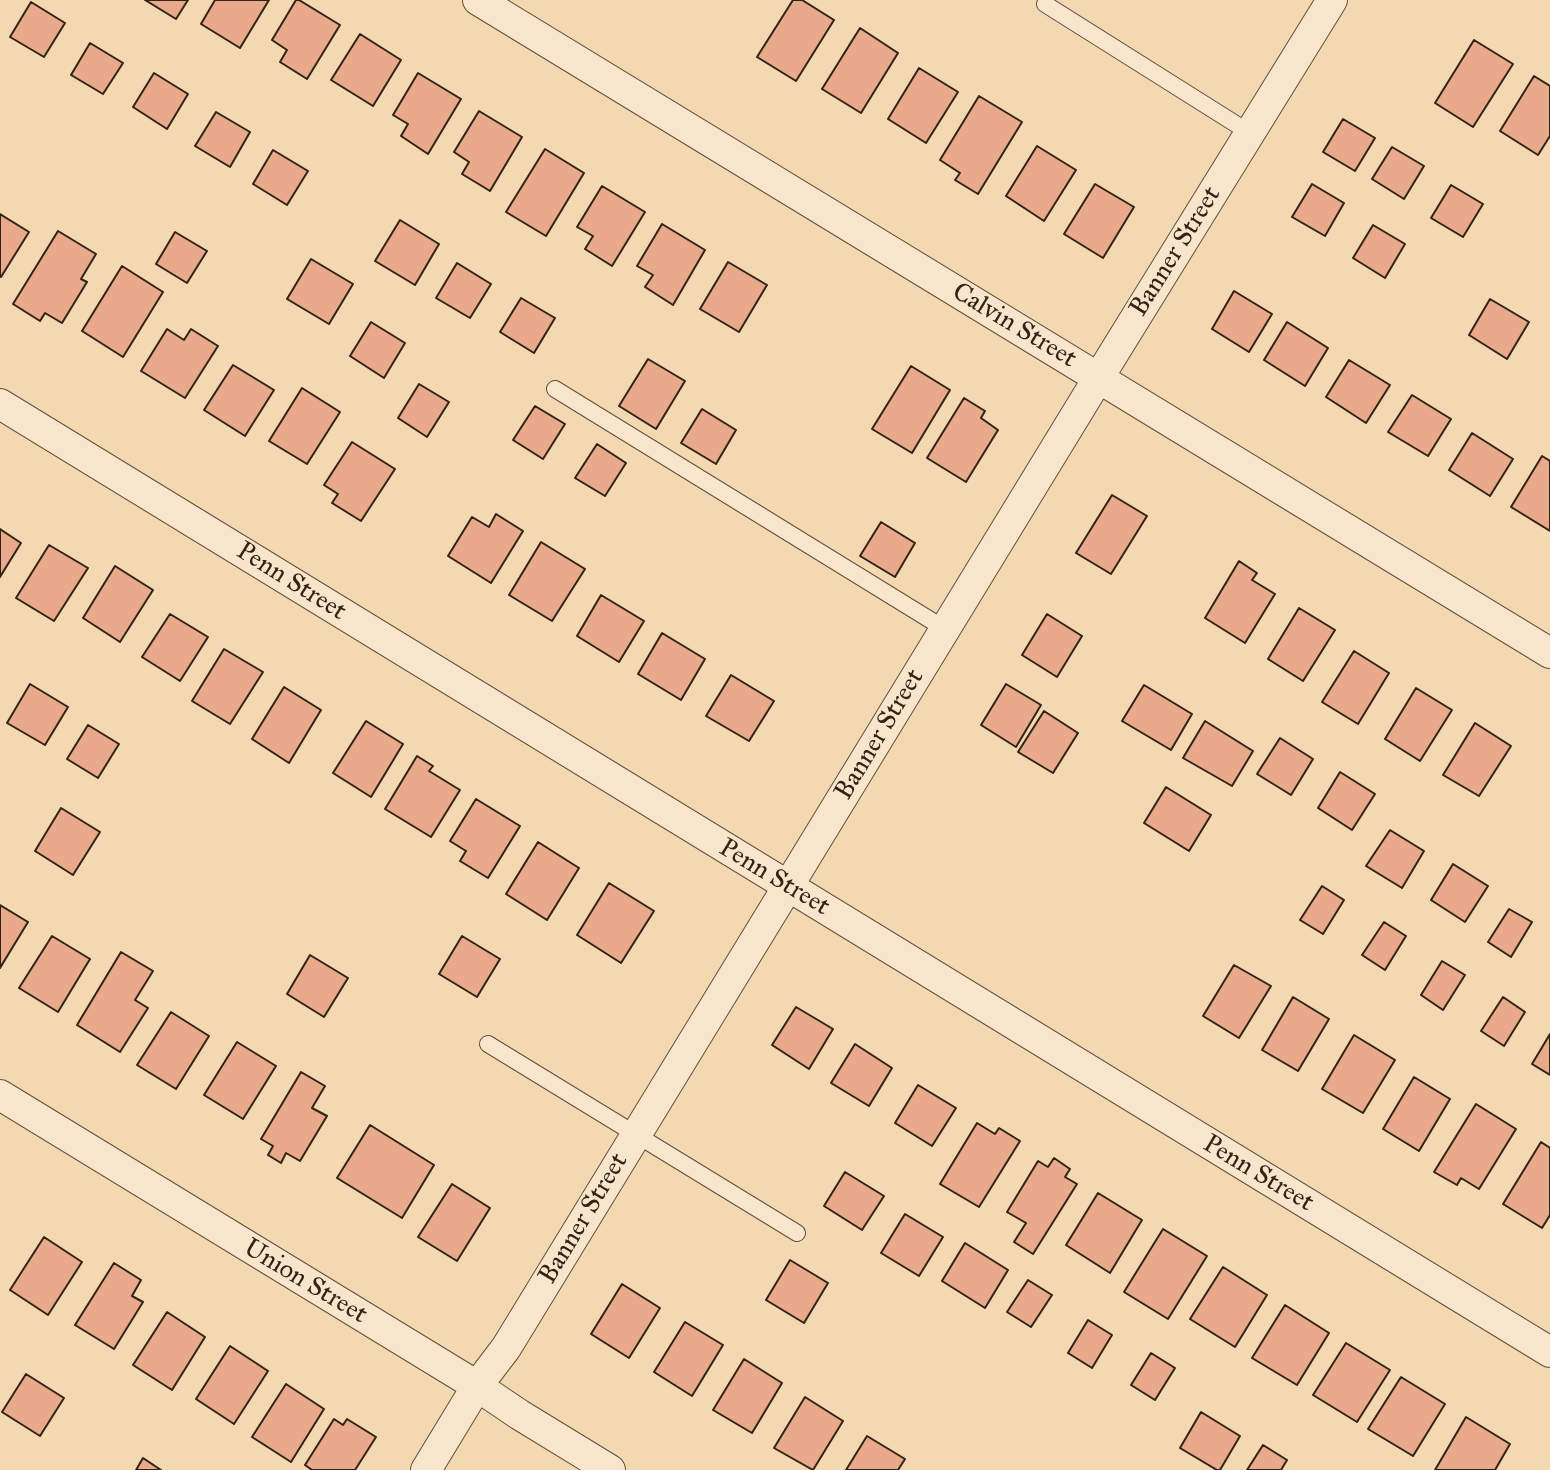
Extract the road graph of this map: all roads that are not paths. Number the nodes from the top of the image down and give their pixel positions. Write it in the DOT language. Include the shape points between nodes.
graph roads {
  1 [pos="478,0"];
  2 [pos="1332,0"];
  3 [pos="1045,4"];
  4 [pos="1250,132"];
  5 [pos="1099,377"];
  6 [pos="555,389"];
  7 [pos="0,404"];
  8 [pos="945,629"];
  9 [pos="1550,653"];
  10 [pos="787,886"];
  11 [pos="488,1044"];
  12 [pos="0,1095"];
  13 [pos="636,1134"];
  14 [pos="797,1233"];
  15 [pos="1550,1352"];
  16 [pos="477,1386"];
  17 [pos="426,1470"];
  18 [pos="610,1470"];
  1 -- 5 [label="street, Calvin Street"];
  2 -- 4 [label="street, Banner Street"];
  3 -- 4 [label="lane"];
  4 -- 5 [label="street, Banner Street"];
  5 -- 8 [label="street, Banner Street"];
  5 -- 9 [label="street, Calvin Street"];
  6 -- 8 [label="lane"];
  7 -- 10 [label="street, Penn Street"];
  8 -- 10 [label="street, Banner Street"];
  10 -- 13 [label="street, Banner Street"];
  10 -- 15 [label="street, Penn Street"];
  11 -- 13 [label="lane"];
  12 -- 16 [label="street, Union Street"];
  13 -- 14 [label="lane"];
  13 -- 16 [label="street, Banner Street" via="506,1348"];
  16 -- 17 [label="street, Banner Street"];
  16 -- 18 [label="street, Union Street"];
}
